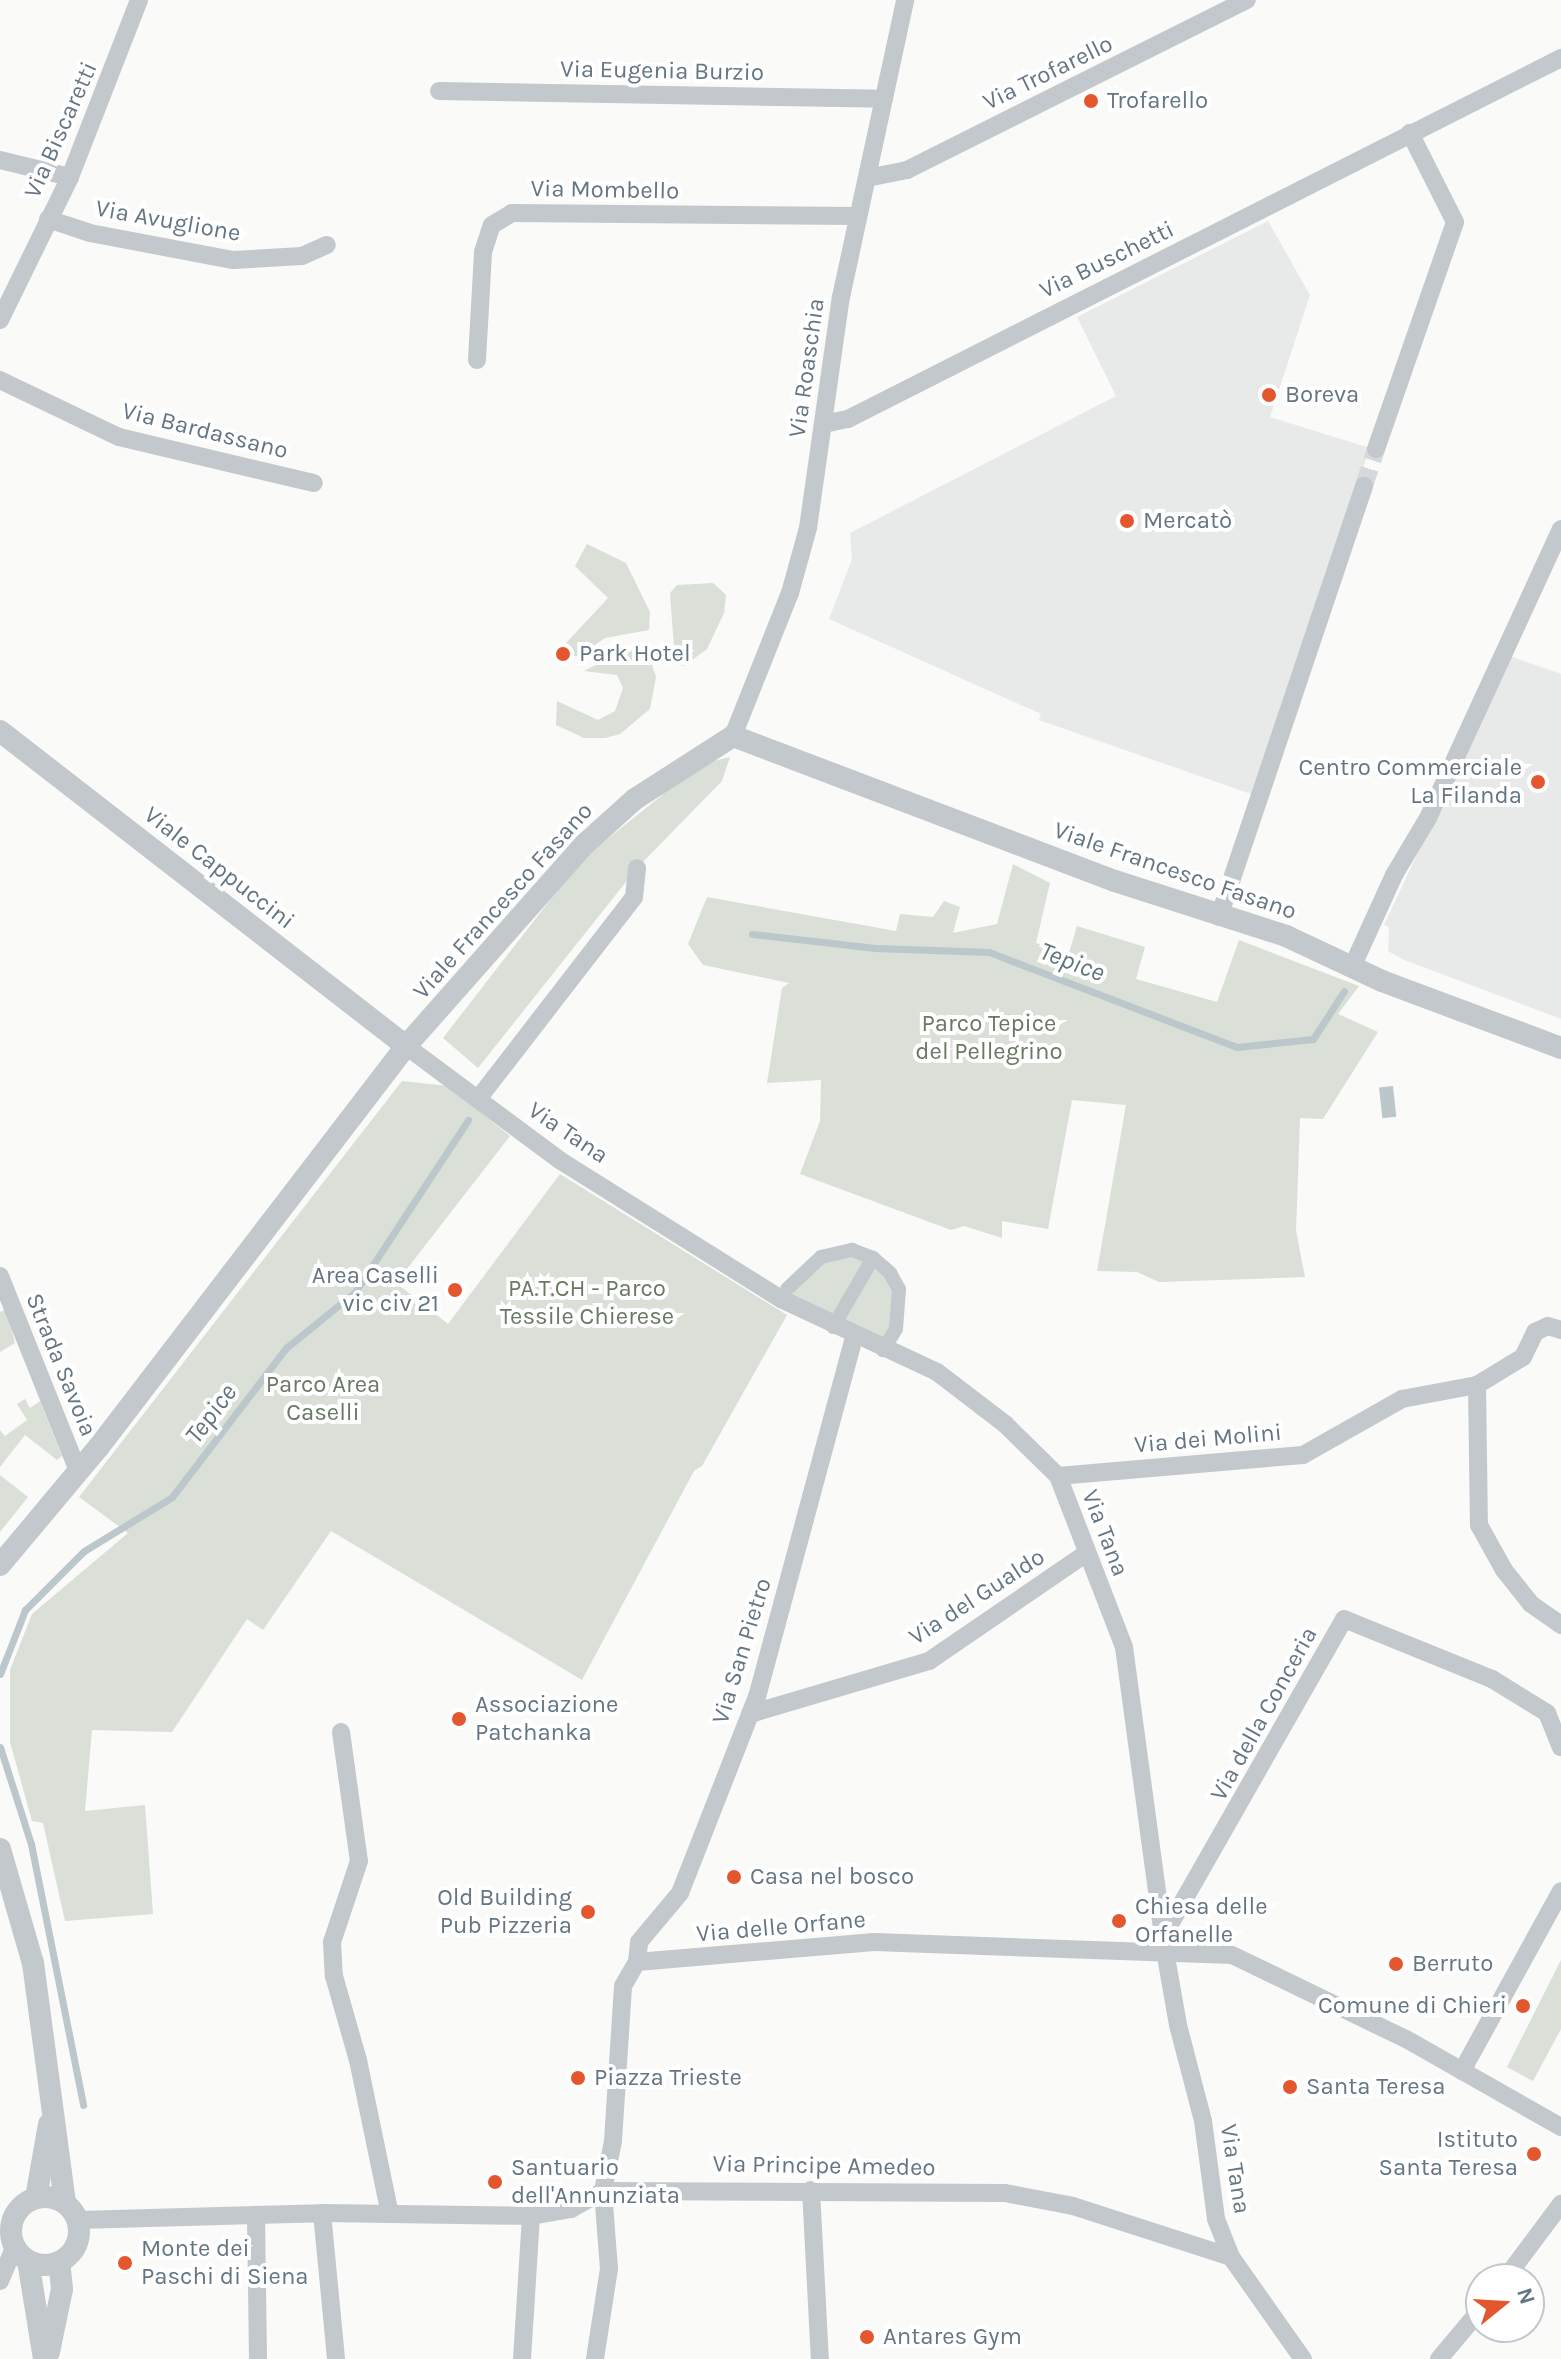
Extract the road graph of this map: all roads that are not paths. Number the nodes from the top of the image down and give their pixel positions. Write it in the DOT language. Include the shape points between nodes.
graph roads {
  1 [pos="139,0"];
  2 [pos="905,0"];
  3 [pos="1247,0"];
  4 [pos="1561,58"];
  5 [pos="439,91"];
  6 [pos="884,99"];
  7 [pos="1410,133"];
  8 [pos="0,160"];
  9 [pos="70,177"];
  10 [pos="867,178"];
  11 [pos="857,216"];
  12 [pos="48,219"];
  13 [pos="327,245"];
  14 [pos="7,290"];
  15 [pos="0,320"];
  16 [pos="477,360"];
  17 [pos="0,380"];
  18 [pos="824,424"];
  19 [pos="1376,449"];
  20 [pos="314,483"];
  21 [pos="1364,486"];
  22 [pos="1561,529"];
  23 [pos="0,731"];
  24 [pos="733,736"];
  25 [pos="637,868"];
  26 [pos="1219,917"];
  27 [pos="1353,965"];
  28 [pos="406,1046"];
  29 [pos="1561,1048"];
  30 [pos="478,1099"];
  31 [pos="873,1258"];
  32 [pos="0,1276"];
  33 [pos="787,1289"];
  34 [pos="833,1327"];
  35 [pos="1561,1330"];
  36 [pos="854,1337"];
  37 [pos="883,1350"];
  38 [pos="1477,1385"];
  39 [pos="78,1471"];
  40 [pos="1058,1476"];
  41 [pos="1087,1553"];
  42 [pos="0,1565"];
  43 [pos="1561,1625"];
  44 [pos="750,1714"];
  45 [pos="341,1732"];
  46 [pos="1561,1747"];
  47 [pos="0,1849"];
  48 [pos="1561,1891"];
  49 [pos="1165,1942"];
  50 [pos="637,1962"];
  51 [pos="1462,2071"];
  52 [pos="52,2111"];
  53 [pos="1561,2127"];
  54 [pos="811,2190"];
  55 [pos="603,2191"];
  56 [pos="36,2198"];
  57 [pos="1561,2204"];
  58 [pos="71,2212"];
  59 [pos="322,2213"];
  60 [pos="390,2214"];
  61 [pos="8,2215"];
  62 [pos="256,2216"];
  63 [pos="531,2216"];
  64 [pos="14,2246"];
  65 [pos="1231,2257"];
  66 [pos="59,2262"];
  67 [pos="1517,2263"];
  68 [pos="0,2281"];
  69 [pos="1465,2328"];
  70 [pos="821,2358"];
  71 [pos="1300,2358"];
  72 [pos="46,2359"];
  73 [pos="258,2359"];
  74 [pos="336,2359"];
  75 [pos="522,2359"];
  76 [pos="595,2359"];
  77 [pos="1439,2359"];
  1 -- 9 [label="street, Via Biscaretti"];
  2 -- 6 [label="street, Via Roaschia"];
  3 -- 10 [label="street, Via Trofarello" via="907,170"];
  4 -- 7 [label="street, Via Buschetti"];
  5 -- 6 [label="street, Via Eugenia Burzio"];
  6 -- 10 [label="street, Via Roaschia"];
  7 -- 18 [label="street, Via Buschetti" via="848,419"];
  7 -- 19 [label="street" via="1455,222"];
  8 -- 9 [label="street"];
  9 -- 12 [label="street, Via Biscaretti"];
  10 -- 11 [label="street, Via Roaschia"];
  11 -- 16 [label="street, Via Mombello" via="512,213 492,225 483,252"];
  11 -- 18 [label="street, Via Roaschia"];
  12 -- 13 [label="street, Via Avuglione" via="90,233 233,260 302,256"];
  12 -- 14 [label="street, Via Biscaretti"];
  14 -- 15 [label="street, Via Biscaretti"];
  17 -- 20 [label="street, Via Bardassano" via="119,437"];
  18 -- 24 [label="street, Via Roaschia" via="798,568"];
  21 -- 26 [label="street"];
  22 -- 27 [label="street" via="1428,818 1394,875"];
  23 -- 28 [label="street, Viale Cappuccini"];
  24 -- 26 [label="street, Viale Francesco Fasano"];
  24 -- 28 [label="street, Viale Francesco Fasano" via="635,799 585,844"];
  25 -- 30 [label="street" via="634,897"];
  26 -- 27 [label="street, Viale Francesco Fasano" via="1286,936"];
  27 -- 29 [label="street, Viale Francesco Fasano" via="1382,981"];
  28 -- 30 [label="street, Via Tana"];
  28 -- 39 [label="street, Viale Francesco Fasano"];
  30 -- 34 [label="street, Via Tana" via="561,1161"];
  31 -- 33 [label="street" via="852,1250 821,1257"];
  31 -- 34 [label="street"];
  31 -- 37 [label="street" via="899,1289 896,1329"];
  32 -- 39 [label="street, Strada Savoia"];
  34 -- 36 [label="street, Via Tana"];
  35 -- 38 [label="street, Via dei Molini" via="1548,1326 1535,1332 1523,1357"];
  36 -- 37 [label="street, Via Tana"];
  36 -- 44 [label="street, Via San Pietro"];
  37 -- 40 [label="street, Via Tana" via="937,1372 1005,1424"];
  38 -- 40 [label="street, Via dei Molini" via="1402,1399 1303,1455"];
  38 -- 43 [label="street" via="1479,1525 1531,1604"];
  39 -- 42 [label="street, Viale Francesco Fasano"];
  40 -- 41 [label="street, Via Tana"];
  41 -- 44 [label="street, Via del Gualdo" via="929,1661"];
  41 -- 49 [label="street, Via Tana" via="1124,1647"];
  44 -- 50 [label="street, Via San Pietro" via="680,1893 639,1942"];
  45 -- 60 [label="street" via="359,1861 332,1942 334,1976 358,2060"];
  46 -- 49 [label="street, Via della Conceria" via="1547,1713 1492,1679 1344,1619"];
  47 -- 52 [label="street" via="33,1963"];
  48 -- 51 [label="street"];
  49 -- 50 [label="street, Via delle Orfane" via="874,1942"];
  49 -- 51 [label="street, Via delle Orfane" via="1232,1955"];
  49 -- 65 [label="street, Via Tana" via="1178,2025 1203,2121 1216,2219"];
  50 -- 55 [label="street" via="623,1980 613,2141"];
  51 -- 53 [label="street, Via delle Orfane"];
  52 -- 56 [label="street"];
  52 -- 58 [label="street"];
  54 -- 55 [label="street, Via Principe Amedeo"];
  54 -- 65 [label="street, Via Principe Amedeo" via="1005,2193 1073,2206"];
  54 -- 70 [label="street"];
  55 -- 63 [label="street, Via Principe Amedeo" via="571,2209"];
  55 -- 76 [label="street" via="609,2269"];
  56 -- 58 [label="street"];
  56 -- 61 [label="street"];
  57 -- 67 [label="street"];
  58 -- 62 [label="street, Via Principe Amedeo"];
  58 -- 66 [label="street" via="75,2249"];
  59 -- 60 [label="street, Via Principe Amedeo"];
  59 -- 62 [label="street, Via Principe Amedeo"];
  59 -- 74 [label="street"];
  60 -- 63 [label="street, Via Principe Amedeo"];
  61 -- 64 [label="street"];
  62 -- 73 [label="street"];
  63 -- 75 [label="street"];
  64 -- 66 [label="street" via="42,2265"];
  64 -- 68 [label="street"];
  64 -- 72 [label="street"];
  65 -- 71 [label="street, Via Tana"];
  66 -- 72 [label="street" via="62,2289"];
  69 -- 77 [label="street"];
}
